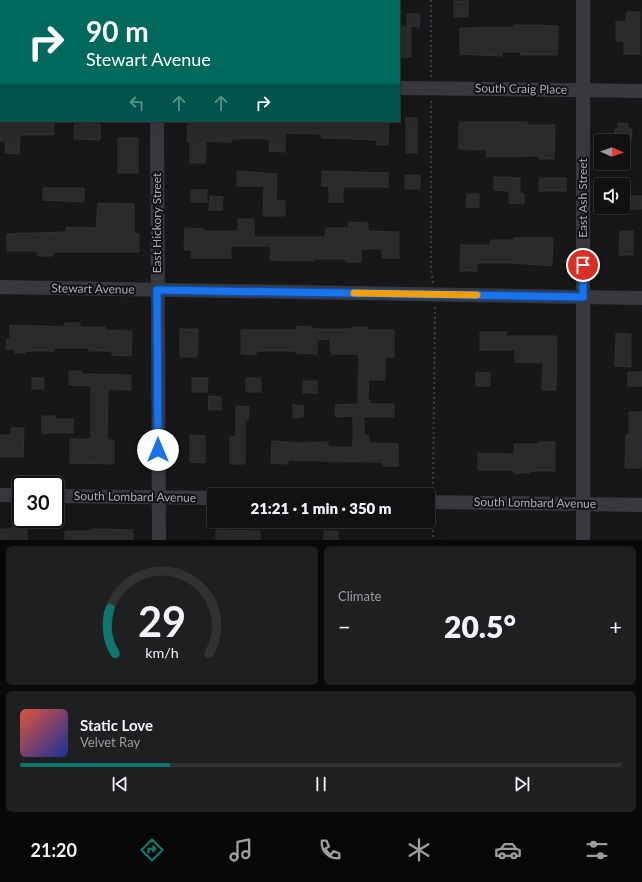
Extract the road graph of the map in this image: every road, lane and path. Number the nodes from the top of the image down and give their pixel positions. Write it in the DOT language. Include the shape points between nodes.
graph roads {
  1 [pos="432,0"];
  2 [pos="583,0"];
  3 [pos="431,81"];
  4 [pos="400,88"];
  5 [pos="583,90"];
  6 [pos="642,91"];
  7 [pos="431,95"];
  8 [pos="157,122"];
  9 [pos="0,287"];
  10 [pos="433,287"];
  11 [pos="157,290"];
  12 [pos="583,297"];
  13 [pos="642,298"];
  14 [pos="434,304"];
  15 [pos="431,488"];
  16 [pos="0,495"];
  17 [pos="12,496"];
  18 [pos="64,496"];
  19 [pos="158,497"];
  20 [pos="207,498"];
  21 [pos="435,502"];
  22 [pos="583,504"];
  23 [pos="642,505"];
  24 [pos="432,528"];
  25 [pos="158,540"];
  26 [pos="433,540"];
  27 [pos="583,540"];
  1 -- 3 [label="path"];
  2 -- 5 [label="street, East Ash Street"];
  4 -- 5 [label="street, South Craig Place"];
  5 -- 6 [label="street, South Craig Place"];
  5 -- 12 [label="street, East Ash Street"];
  7 -- 10 [label="path"];
  8 -- 11 [label="street, East Hickory Street"];
  9 -- 11 [label="street, Stewart Avenue"];
  11 -- 12 [label="street, Stewart Avenue"];
  11 -- 19 [label="street, East Hickory Street"];
  12 -- 13 [label="street, Stewart Avenue"];
  12 -- 22 [label="street, East Ash Street"];
  14 -- 15 [label="path" via="436,323"];
  16 -- 17 [label="street"];
  18 -- 19 [label="street, South Lombard Avenue"];
  19 -- 20 [label="street, South Lombard Avenue"];
  19 -- 25 [label="street, East Hickory Street"];
  21 -- 22 [label="street, South Lombard Avenue"];
  22 -- 23 [label="street, South Lombard Avenue"];
  22 -- 27 [label="street, East Ash Street"];
  24 -- 26 [label="path"];
}
